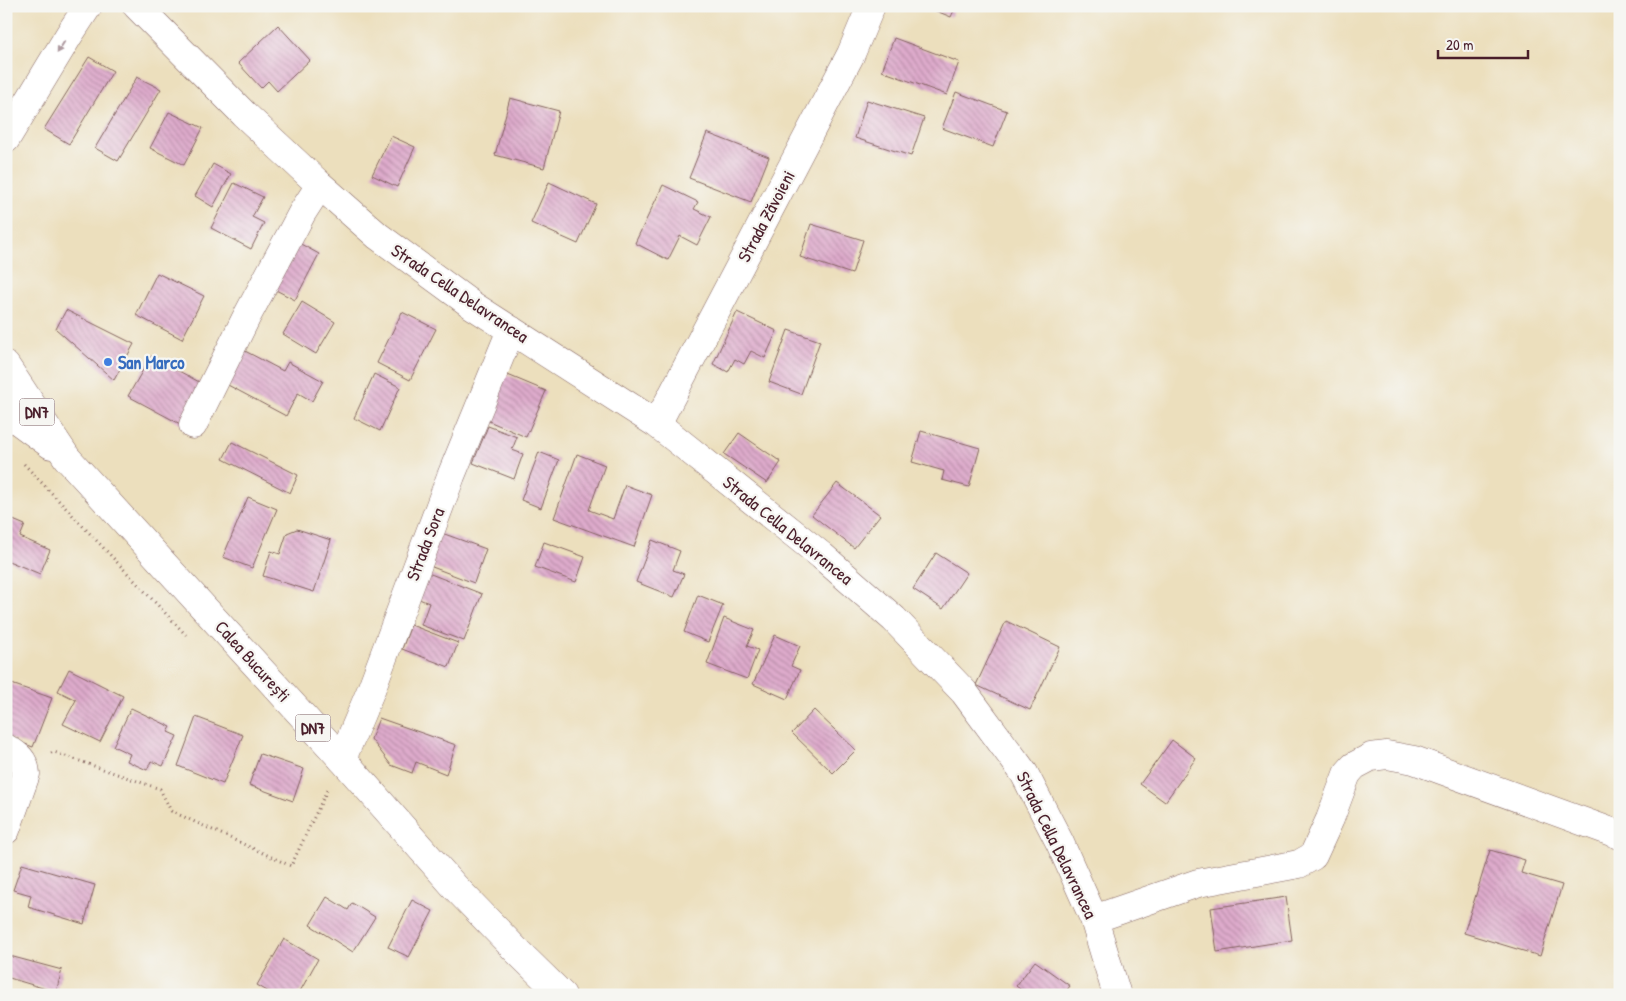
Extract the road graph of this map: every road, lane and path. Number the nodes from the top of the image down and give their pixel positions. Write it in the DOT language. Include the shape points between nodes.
graph roads {
  1 [pos="88,6"];
  2 [pos="137,6"];
  3 [pos="871,6"];
  4 [pos="6,139"];
  5 [pos="320,185"];
  6 [pos="511,330"];
  7 [pos="6,366"];
  8 [pos="6,412"];
  9 [pos="657,424"];
  10 [pos="193,425"];
  11 [pos="67,458"];
  12 [pos="19,459"];
  13 [pos="191,640"];
  14 [pos="16,756"];
  15 [pos="342,759"];
  16 [pos="6,830"];
  17 [pos="1620,836"];
  18 [pos="1094,919"];
  19 [pos="562,995"];
  20 [pos="1118,995"];
  1 -- 4 [label="main road, one-way"];
  2 -- 5 [label="main road, Strada Cella Delavrancea"];
  3 -- 9 [label="main road, Strada Zăvoieni" via="851,54"];
  5 -- 6 [label="main road, Strada Cella Delavrancea" via="378,236"];
  5 -- 10 [label="main road" via="246,318"];
  6 -- 9 [label="main road, Strada Cella Delavrancea"];
  6 -- 15 [label="main road, Strada Sora"];
  7 -- 11 [label="main road, Calea București / DN7"];
  8 -- 11 [label="main road, Calea București / DN7"];
  9 -- 18 [label="main road, Strada Cella Delavrancea" via="837,568 894,619 964,692 1024,773"];
  11 -- 15 [label="main road, Calea București / DN7"];
  12 -- 13 [label="path"];
  14 -- 15 [label="path" via="54,752 160,789 170,811 291,866"];
  14 -- 16 [label="main road" via="26,774"];
  15 -- 19 [label="main road, Calea București / DN7" via="456,887"];
  17 -- 18 [label="main road" via="1414,760 1387,755 1371,757 1354,766 1348,774 1313,856 1299,864 1198,883"];
  18 -- 20 [label="main road, Strada Cella Delavrancea"];
}
